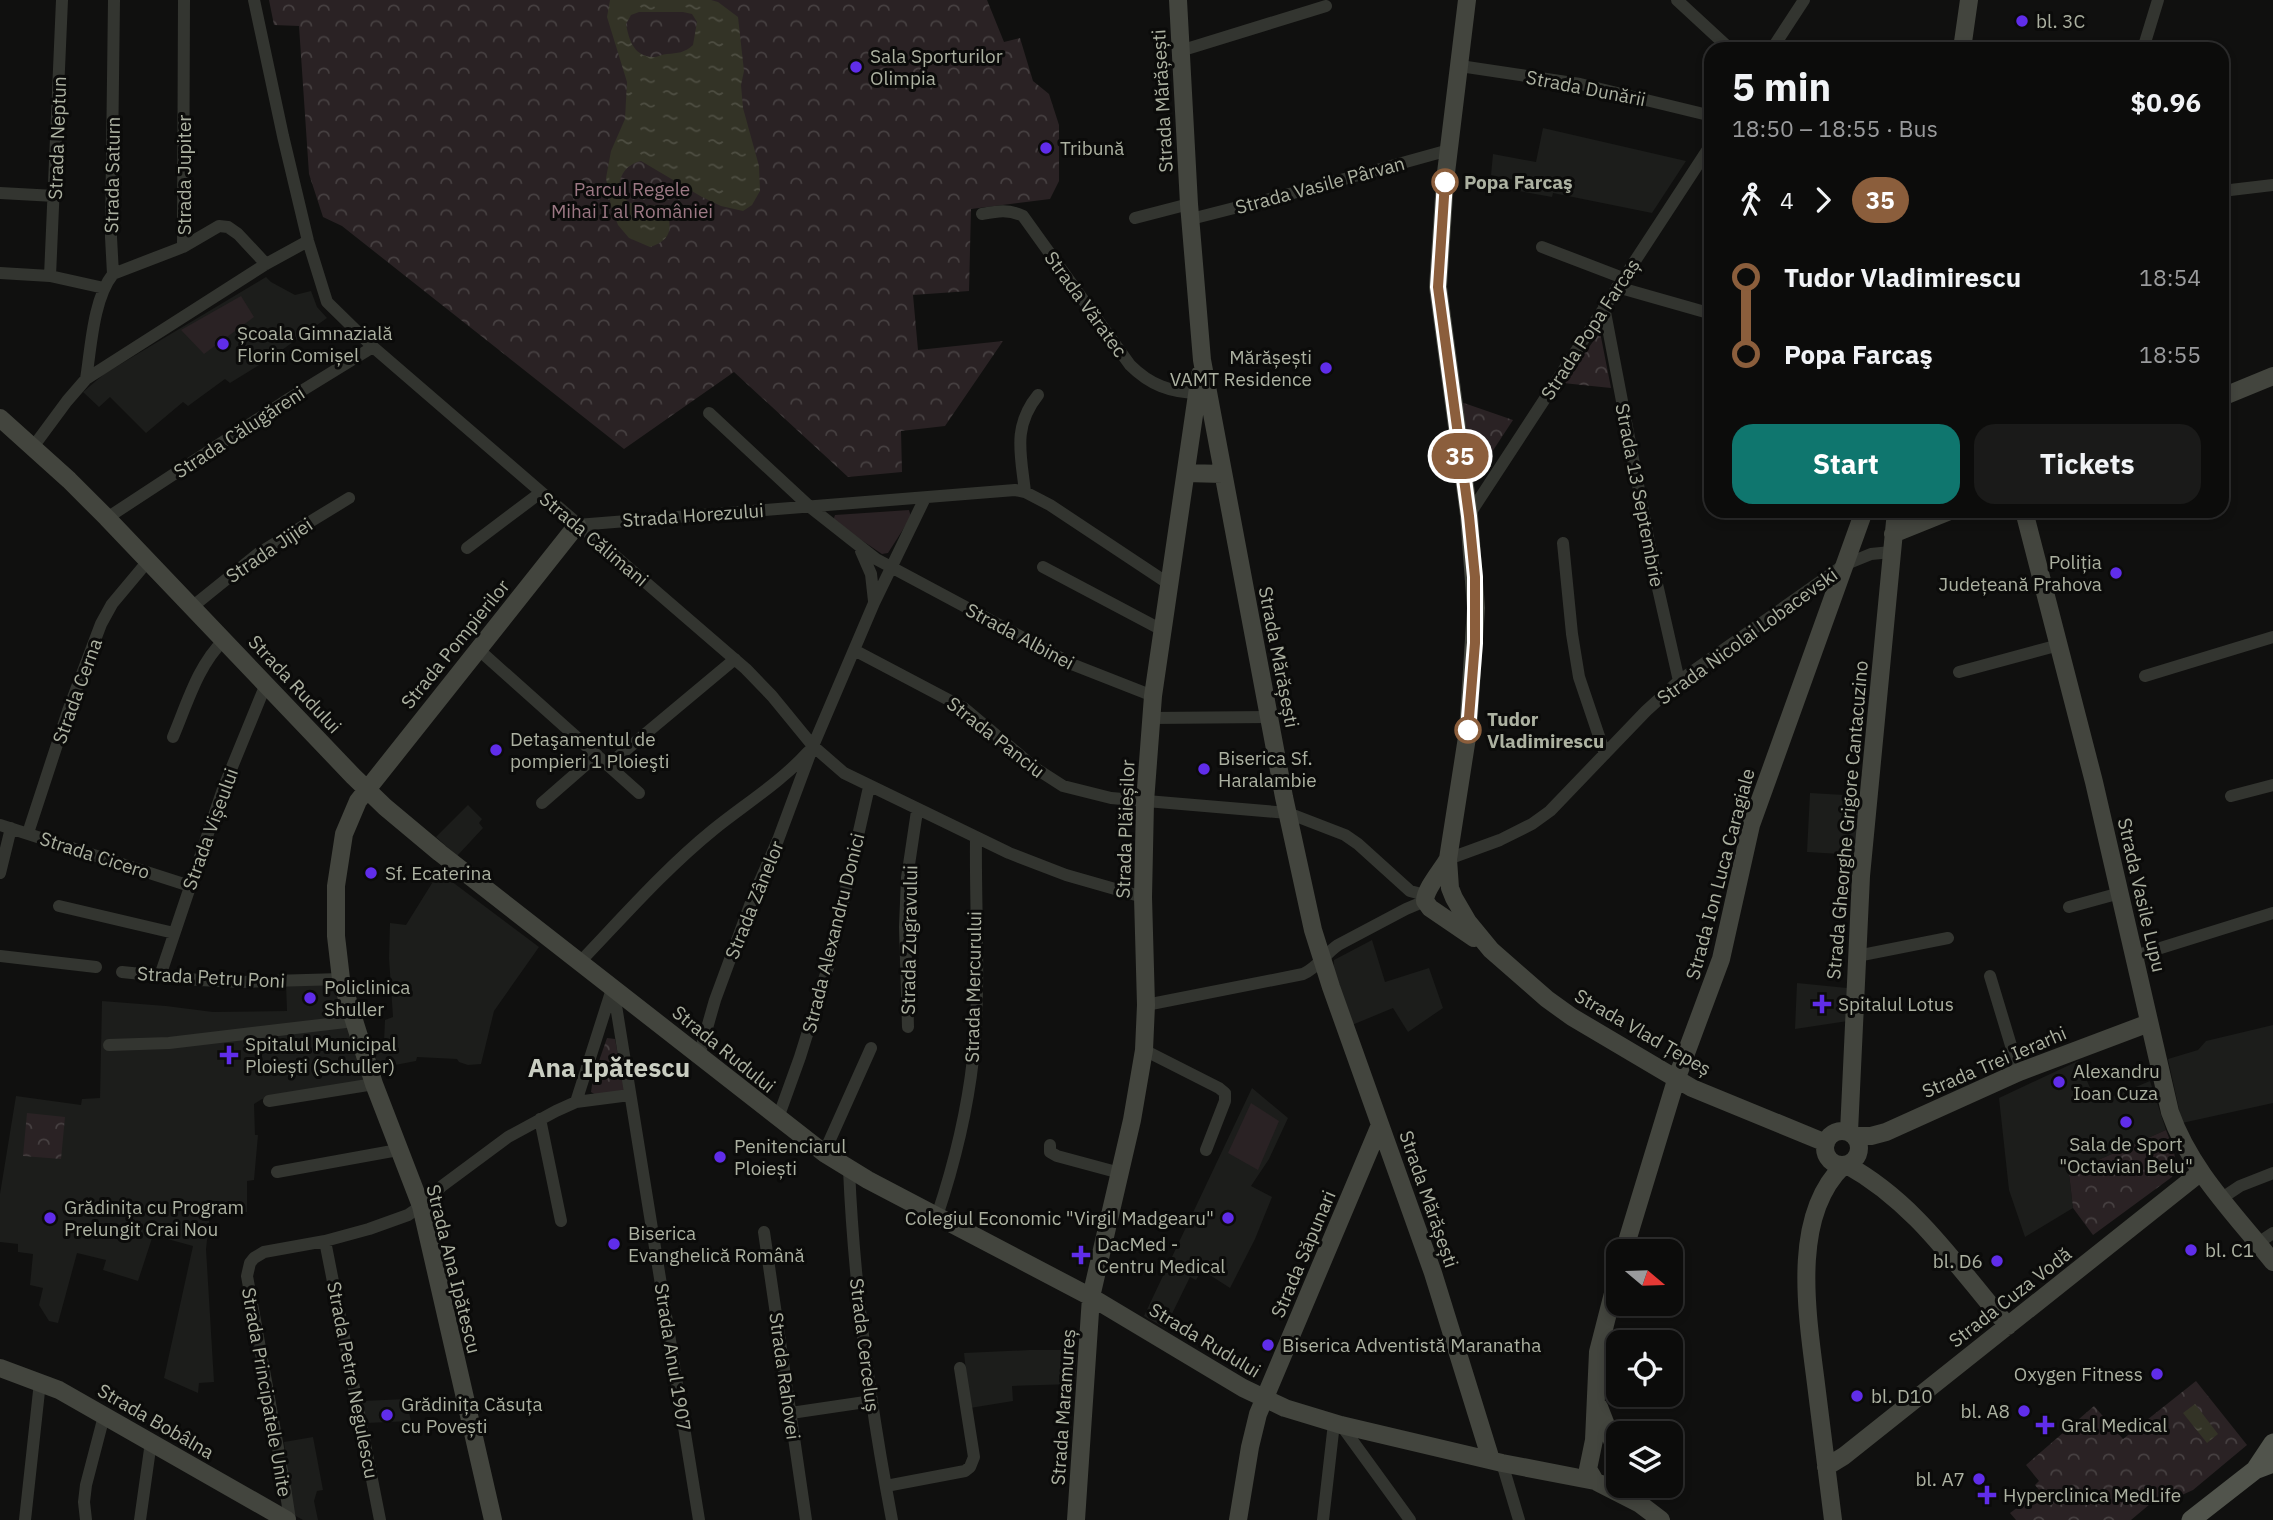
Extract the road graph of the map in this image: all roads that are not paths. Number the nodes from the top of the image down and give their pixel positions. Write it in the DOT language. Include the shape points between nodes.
graph roads {
  1 [pos="62,0"];
  2 [pos="114,0"];
  3 [pos="184,0"];
  4 [pos="254,0"];
  5 [pos="1178,0"];
  6 [pos="1467,0"];
  7 [pos="1677,0"];
  8 [pos="1804,0"];
  9 [pos="1969,0"];
  10 [pos="2158,0"];
  11 [pos="1326,6"];
  12 [pos="1722,42"];
  13 [pos="1777,42"];
  14 [pos="1963,42"];
  15 [pos="2145,42"];
  16 [pos="1180,51"];
  17 [pos="1460,66"];
  18 [pos="1704,114"];
  19 [pos="1449,150"];
  20 [pos="1704,155"];
  21 [pos="2273,185"];
  22 [pos="2229,190"];
  23 [pos="0,193"];
  24 [pos="55,196"];
  25 [pos="1190,211"];
  26 [pos="982,214"];
  27 [pos="1135,218"];
  28 [pos="309,241"];
  29 [pos="183,247"];
  30 [pos="1542,247"];
  31 [pos="266,264"];
  32 [pos="0,273"];
  33 [pos="113,274"];
  34 [pos="50,276"];
  35 [pos="1620,282"];
  36 [pos="104,288"];
  37 [pos="1604,307"];
  38 [pos="1704,311"];
  39 [pos="373,347"];
  40 [pos="1202,360"];
  41 [pos="2273,376"];
  42 [pos="86,379"];
  43 [pos="1197,393"];
  44 [pos="2229,394"];
  45 [pos="1038,396"];
  46 [pos="709,413"];
  47 [pos="0,418"];
  48 [pos="33,447"];
  49 [pos="1186,473"];
  50 [pos="1223,474"];
  51 [pos="1025,492"];
  52 [pos="540,493"];
  53 [pos="348,498"];
  54 [pos="925,498"];
  55 [pos="810,507"];
  56 [pos="1469,516"];
  57 [pos="107,518"];
  58 [pos="1861,518"];
  59 [pos="1895,518"];
  60 [pos="1933,518"];
  61 [pos="2026,518"];
  62 [pos="577,525"];
  63 [pos="1893,534"];
  64 [pos="1563,543"];
  65 [pos="467,548"];
  66 [pos="860,548"];
  67 [pos="1891,552"];
  68 [pos="148,561"];
  69 [pos="1844,565"];
  70 [pos="1043,567"];
  71 [pos="890,568"];
  72 [pos="1169,584"];
  73 [pos="874,603"];
  74 [pos="192,607"];
  75 [pos="1161,630"];
  76 [pos="2273,637"];
  77 [pos="224,640"];
  78 [pos="2059,645"];
  79 [pos="479,650"];
  80 [pos="854,650"];
  81 [pos="734,659"];
  82 [pos="1959,672"];
  83 [pos="2145,676"];
  84 [pos="1679,681"];
  85 [pos="266,684"];
  86 [pos="1153,696"];
  87 [pos="1269,717"];
  88 [pos="1151,718"];
  89 [pos="173,737"];
  90 [pos="813,746"];
  91 [pos="1605,754"];
  92 [pos="597,755"];
  93 [pos="608,765"];
  94 [pos="2273,785"];
  95 [pos="869,787"];
  96 [pos="366,789"];
  97 [pos="639,793"];
  98 [pos="2231,796"];
  99 [pos="1145,802"];
  100 [pos="542,803"];
  101 [pos="917,811"];
  102 [pos="1288,813"];
  103 [pos="6,827"];
  104 [pos="28,833"];
  105 [pos="975,838"];
  106 [pos="1448,859"];
  107 [pos="0,873"];
  108 [pos="190,886"];
  109 [pos="2120,893"];
  110 [pos="1437,896"];
  111 [pos="1143,897"];
  112 [pos="59,906"];
  113 [pos="2069,906"];
  114 [pos="2273,912"];
  115 [pos="174,933"];
  116 [pos="1948,938"];
  117 [pos="0,956"];
  118 [pos="1857,956"];
  119 [pos="2135,956"];
  120 [pos="1322,958"];
  121 [pos="580,962"];
  122 [pos="96,967"];
  123 [pos="122,972"];
  124 [pos="160,976"];
  125 [pos="1990,976"];
  126 [pos="341,979"];
  127 [pos="613,987"];
  128 [pos="1146,1005"];
  129 [pos="354,1021"];
  130 [pos="2150,1023"];
  131 [pos="908,1027"];
  132 [pos="109,1045"];
  133 [pos="871,1048"];
  134 [pos="1144,1050"];
  135 [pos="699,1056"];
  136 [pos="2019,1072"];
  137 [pos="1676,1080"];
  138 [pos="374,1084"];
  139 [pos="630,1095"];
  140 [pos="269,1101"];
  141 [pos="576,1102"];
  142 [pos="778,1118"];
  143 [pos="540,1119"];
  144 [pos="1380,1125"];
  145 [pos="1852,1134"];
  146 [pos="1826,1143"];
  147 [pos="1049,1145"];
  148 [pos="398,1150"];
  149 [pos="1206,1150"];
  150 [pos="824,1153"];
  151 [pos="2188,1153"];
  152 [pos="1845,1165"];
  153 [pos="849,1169"];
  154 [pos="277,1172"];
  155 [pos="2201,1172"];
  156 [pos="1120,1173"];
  157 [pos="2273,1173"];
  158 [pos="1868,1177"];
  159 [pos="1826,1186"];
  160 [pos="2180,1189"];
  161 [pos="2219,1195"];
  162 [pos="421,1206"];
  163 [pos="937,1216"];
  164 [pos="561,1221"];
  165 [pos="764,1232"];
  166 [pos="2266,1238"];
  167 [pos="1628,1239"];
  168 [pos="325,1241"];
  169 [pos="2273,1262"];
  170 [pos="1091,1297"];
  171 [pos="1607,1316"];
  172 [pos="2008,1326"];
  173 [pos="0,1368"];
  174 [pos="960,1368"];
  175 [pos="40,1382"];
  176 [pos="1264,1399"];
  177 [pos="1596,1399"];
  178 [pos="872,1401"];
  179 [pos="791,1413"];
  180 [pos="104,1416"];
  181 [pos="1337,1424"];
  182 [pos="1606,1424"];
  183 [pos="151,1442"];
  184 [pos="2273,1443"];
  185 [pos="1606,1450"];
  186 [pos="1497,1462"];
  187 [pos="1826,1462"];
  188 [pos="2264,1466"];
  189 [pos="1594,1471"];
  190 [pos="1606,1480"];
  191 [pos="886,1486"];
  192 [pos="1639,1512"];
  193 [pos="25,1520"];
  194 [pos="86,1520"];
  195 [pos="140,1520"];
  196 [pos="288,1520"];
  197 [pos="380,1520"];
  198 [pos="493,1520"];
  199 [pos="699,1520"];
  200 [pos="806,1520"];
  201 [pos="892,1520"];
  202 [pos="1076,1520"];
  203 [pos="1238,1520"];
  204 [pos="1323,1520"];
  205 [pos="1410,1520"];
  206 [pos="1519,1520"];
  207 [pos="1661,1520"];
  208 [pos="1833,1520"];
  209 [pos="2192,1520"];
  1 -- 24 [label="street, Strada Neptun"];
  2 -- 33 [label="street, Strada Saturn"];
  3 -- 29 [label="street, Strada Jupiter"];
  4 -- 28 [label="street, Strada Călimani"];
  5 -- 16 [label="main road, Strada Mărășești"];
  6 -- 17 [label="main road"];
  7 -- 12 [label="street"];
  8 -- 13 [label="street"];
  9 -- 14 [label="main road"];
  10 -- 15 [label="street"];
  11 -- 16 [label="street"];
  16 -- 25 [label="main road, Strada Mărășești"];
  17 -- 18 [label="street, Strada Dunării" via="1580,84"];
  17 -- 19 [label="main road"];
  19 -- 25 [label="street, Strada Vasile Pârvan" via="1301,191"];
  19 -- 56 [label="main road" via="1438,287"];
  20 -- 35 [label="street, Strada Popa Farcaș"];
  21 -- 22 [label="street"];
  23 -- 24 [label="street"];
  24 -- 34 [label="street, Strada Neptun"];
  25 -- 27 [label="street, Strada Vasile Pârvan"];
  25 -- 40 [label="main road, Strada Mărășești"];
  26 -- 43 [label="street, Strada Văratec" via="1003,210 1023,216 1130,365 1162,388"];
  28 -- 31 [label="street"];
  28 -- 39 [label="street, Strada Călimani" via="327,302"];
  29 -- 31 [label="street, Strada Jupiter" via="213,228 228,227"];
  29 -- 33 [label="street"];
  30 -- 35 [label="street"];
  31 -- 42 [label="street"];
  32 -- 34 [label="street"];
  33 -- 36 [label="street"];
  34 -- 36 [label="street"];
  35 -- 37 [label="street, Strada Popa Farcaș"];
  35 -- 38 [label="street"];
  36 -- 42 [label="street"];
  37 -- 56 [label="street, Strada Popa Farcaș"];
  37 -- 84 [label="street, Strada 13 Septembrie"];
  39 -- 52 [label="street, Strada Călimani"];
  39 -- 57 [label="street, Strada Călugăreni"];
  40 -- 43 [label="main road, Strada Plăieșilor"];
  40 -- 50 [label="main road, Strada Mărășești"];
  41 -- 44 [label="main road"];
  42 -- 48 [label="street"];
  43 -- 49 [label="main road, Strada Plăieșilor"];
  45 -- 51 [label="street" via="1023,417 1020,431"];
  46 -- 55 [label="street, Strada Albinei"];
  47 -- 48 [label="main road, Strada Rudului"];
  48 -- 57 [label="main road, Strada Rudului"];
  49 -- 50 [label="main road"];
  49 -- 72 [label="main road, Strada Plăieșilor"];
  50 -- 87 [label="main road, Strada Mărășești"];
  51 -- 54 [label="street, Strada Horezului"];
  51 -- 72 [label="street"];
  52 -- 62 [label="street, Strada Călimani"];
  52 -- 65 [label="street"];
  53 -- 74 [label="street, Strada Jijiei" via="249,560"];
  54 -- 55 [label="street, Strada Horezului"];
  54 -- 71 [label="street"];
  55 -- 62 [label="street, Strada Horezului"];
  55 -- 66 [label="street, Strada Albinei"];
  56 -- 106 [label="main road" via="1475,577 1474,655 1468,731"];
  57 -- 68 [label="main road, Strada Rudului"];
  58 -- 69 [label="main road, Strada Ion Luca Caragiale"];
  59 -- 63 [label="main road, Strada Gheorghe Grigore Cantacuzino"];
  60 -- 63 [label="main road"];
  61 -- 78 [label="main road, Strada Vasile Lupu"];
  62 -- 79 [label="main road, Strada Pompierilor"];
  62 -- 81 [label="street, Strada Călimani"];
  63 -- 67 [label="main road, Strada Gheorghe Grigore Cantacuzino"];
  64 -- 91 [label="street" via="1579,677"];
  66 -- 71 [label="street, Strada Albinei"];
  66 -- 73 [label="street" via="871,574"];
  67 -- 69 [label="street, Strada Nicolai Lobacevski"];
  67 -- 118 [label="main road, Strada Gheorghe Grigore Cantacuzino" via="1865,817"];
  68 -- 74 [label="main road, Strada Rudului"];
  68 -- 104 [label="street, Strada Cerna" via="101,624"];
  69 -- 84 [label="street, Strada Nicolai Lobacevski"];
  69 -- 137 [label="main road, Strada Ion Luca Caragiale" via="1755,812 1721,959"];
  70 -- 75 [label="street"];
  71 -- 73 [label="street"];
  71 -- 86 [label="street, Strada Albinei" via="1074,665"];
  72 -- 75 [label="main road, Strada Plăieșilor"];
  73 -- 80 [label="street"];
  74 -- 77 [label="main road, Strada Rudului"];
  75 -- 86 [label="main road, Strada Plăieșilor"];
  76 -- 83 [label="street"];
  77 -- 85 [label="main road, Strada Rudului"];
  77 -- 89 [label="street" via="203,667"];
  78 -- 82 [label="street"];
  78 -- 109 [label="main road, Strada Vasile Lupu"];
  79 -- 92 [label="street"];
  79 -- 96 [label="main road, Strada Pompierilor"];
  80 -- 90 [label="street"];
  80 -- 99 [label="street, Strada Panciu" via="964,708 1055,782 1097,796"];
  81 -- 90 [label="street, Strada Călimani"];
  81 -- 93 [label="street"];
  84 -- 91 [label="street, Strada Nicolai Lobacevski"];
  85 -- 96 [label="main road, Strada Rudului"];
  85 -- 108 [label="street, Strada Vișeului"];
  86 -- 88 [label="main road, Strada Plăieșilor"];
  87 -- 88 [label="street"];
  87 -- 102 [label="main road, Strada Mărășești"];
  88 -- 99 [label="main road, Strada Plăieșilor"];
  90 -- 95 [label="street, Strada Călimani" via="844,774"];
  90 -- 121 [label="street" via="677,862"];
  90 -- 135 [label="street, Strada Zânelor" via="752,897"];
  91 -- 106 [label="street, Strada Nicolai Lobacevski" via="1532,824"];
  92 -- 93 [label="street"];
  92 -- 100 [label="street"];
  93 -- 97 [label="street"];
  94 -- 98 [label="street"];
  95 -- 101 [label="street, Strada Călimani"];
  95 -- 142 [label="street, Strada Alexandru Donici" via="829,964"];
  96 -- 121 [label="main road, Strada Rudului"];
  96 -- 126 [label="main road, Strada Ana Ipătescu" via="351,815 339,860 335,911"];
  99 -- 102 [label="street, Strada Panciu"];
  99 -- 111 [label="main road, Strada Plăieșilor"];
  101 -- 105 [label="street, Strada Călimani"];
  101 -- 131 [label="street, Strada Zugravului" via="907,878"];
  102 -- 110 [label="street, Strada Panciu" via="1345,835 1410,891"];
  102 -- 120 [label="main road, Strada Mărășești"];
  103 -- 104 [label="street, Strada Cicero"];
  103 -- 107 [label="street"];
  104 -- 108 [label="street, Strada Cicero"];
  105 -- 111 [label="street, Strada Călimani" via="1066,875"];
  105 -- 163 [label="street, Strada Mercurului" via="973,1059 959,1145"];
  106 -- 110 [label="main road"];
  108 -- 115 [label="street, Strada Vișeului"];
  109 -- 113 [label="street"];
  109 -- 119 [label="main road, Strada Vasile Lupu"];
  110 -- 120 [label="street" via="1338,945"];
  110 -- 137 [label="main road, Strada Vlad Țepeș" via="1555,1005"];
  111 -- 128 [label="main road, Strada Plăieșilor"];
  112 -- 115 [label="street"];
  114 -- 119 [label="street"];
  115 -- 124 [label="street, Strada Vișeului"];
  116 -- 118 [label="street"];
  117 -- 122 [label="street"];
  118 -- 145 [label="main road, Strada Gheorghe Grigore Cantacuzino"];
  119 -- 130 [label="main road, Strada Vasile Lupu"];
  120 -- 128 [label="street" via="1303,974"];
  120 -- 144 [label="main road, Strada Mărășești"];
  121 -- 127 [label="main road, Strada Rudului"];
  123 -- 124 [label="street, Strada Petru Poni"];
  124 -- 126 [label="street, Strada Petru Poni" via="241,982"];
  125 -- 136 [label="street"];
  126 -- 129 [label="main road, Strada Ana Ipătescu"];
  127 -- 135 [label="main road, Strada Rudului"];
  127 -- 139 [label="street, Strada Anul 1907"];
  127 -- 141 [label="street"];
  128 -- 134 [label="main road, Strada Plăieșilor"];
  129 -- 132 [label="street" via="222,1038"];
  129 -- 138 [label="main road, Strada Ana Ipătescu"];
  130 -- 136 [label="main road, Strada Trei Ierarhi"];
  130 -- 151 [label="main road, Strada Vasile Lupu" via="2170,1112"];
  133 -- 150 [label="street"];
  134 -- 149 [label="street" via="1225,1094"];
  134 -- 156 [label="main road, Strada Plăieșilor"];
  135 -- 142 [label="main road, Strada Rudului"];
  136 -- 145 [label="main road, Strada Trei Ierarhi" via="1886,1132"];
  137 -- 146 [label="main road, Strada Vlad Țepeș"];
  137 -- 167 [label="main road, Strada Ion Luca Caragiale"];
  138 -- 140 [label="street"];
  138 -- 148 [label="main road, Strada Ana Ipătescu"];
  139 -- 141 [label="street"];
  139 -- 199 [label="street, Strada Anul 1907"];
  141 -- 143 [label="street"];
  142 -- 150 [label="main road, Strada Rudului"];
  143 -- 162 [label="street" via="508,1137"];
  143 -- 164 [label="street"];
  144 -- 176 [label="main road, Strada Săpunari"];
  144 -- 186 [label="main road, Strada Mărășești"];
  145 -- 146 [label="main road" via="1836,1132"];
  145 -- 152 [label="main road, Strada Gheorghe Grigore Cantacuzino" via="1859,1152"];
  146 -- 152 [label="main road" via="1827,1157"];
  147 -- 156 [label="street" via="1052,1154"];
  148 -- 154 [label="street"];
  148 -- 162 [label="main road, Strada Ana Ipătescu"];
  150 -- 153 [label="main road, Strada Rudului"];
  151 -- 155 [label="main road, Strada Vasile Lupu"];
  151 -- 160 [label="main road"];
  152 -- 158 [label="main road"];
  152 -- 159 [label="main road, Strada Gheorghe Grigore Cantacuzino"];
  153 -- 163 [label="main road, Strada Rudului"];
  153 -- 178 [label="street, Strada Cerceluș" via="852,1244"];
  155 -- 160 [label="main road, Strada Cuza Vodă"];
  155 -- 161 [label="main road, Strada Vasile Lupu"];
  156 -- 170 [label="main road, Strada Plăieșilor"];
  157 -- 161 [label="street"];
  158 -- 159 [label="main road"];
  158 -- 172 [label="main road" via="1919,1220"];
  159 -- 187 [label="main road, Strada Gheorghe Grigore Cantacuzino" via="1813,1223 1807,1285"];
  160 -- 161 [label="main road"];
  160 -- 172 [label="main road, Strada Cuza Vodă"];
  161 -- 166 [label="main road, Strada Vasile Lupu"];
  162 -- 168 [label="street" via="390,1223"];
  162 -- 198 [label="main road, Strada Ana Ipătescu"];
  163 -- 170 [label="main road, Strada Rudului"];
  165 -- 179 [label="street, Strada Rahovei"];
  166 -- 169 [label="main road, Strada Vasile Lupu"];
  168 -- 196 [label="street, Strada Principatele Unite" via="264,1252 250,1263 247,1276"];
  168 -- 197 [label="street, Strada Petre Negulescu"];
  170 -- 176 [label="main road, Strada Rudului"];
  170 -- 202 [label="main road, Strada Maramureș"];
  171 -- 177 [label="main road"];
  172 -- 187 [label="main road, Strada Cuza Vodă" via="1844,1455"];
  173 -- 175 [label="main road, Strada Bobâlna"];
  174 -- 191 [label="street" via="973,1463 965,1471"];
  175 -- 180 [label="main road, Strada Bobâlna"];
  175 -- 193 [label="street"];
  176 -- 181 [label="main road, Strada Rudului"];
  176 -- 203 [label="main road, Strada Săpunari" via="1254,1427"];
  177 -- 182 [label="main road"];
  177 -- 189 [label="main road"];
  178 -- 179 [label="street"];
  178 -- 191 [label="street, Strada Cerceluș"];
  179 -- 200 [label="street, Strada Rahovei"];
  180 -- 183 [label="main road, Strada Bobâlna"];
  180 -- 194 [label="street" via="84,1496"];
  181 -- 186 [label="main road, Strada Rudului"];
  181 -- 204 [label="street"];
  181 -- 205 [label="street"];
  183 -- 195 [label="street"];
  183 -- 196 [label="main road, Strada Bobâlna"];
  184 -- 188 [label="main road"];
  185 -- 189 [label="main road"];
  186 -- 189 [label="main road, Strada Rudului" via="1570,1475"];
  186 -- 206 [label="street, Strada Mărășești"];
  187 -- 208 [label="main road, Strada Gheorghe Grigore Cantacuzino"];
  188 -- 209 [label="main road"];
  189 -- 190 [label="main road"];
  189 -- 192 [label="main road"];
  191 -- 201 [label="street, Strada Cerceluș"];
  192 -- 207 [label="main road"];
}
